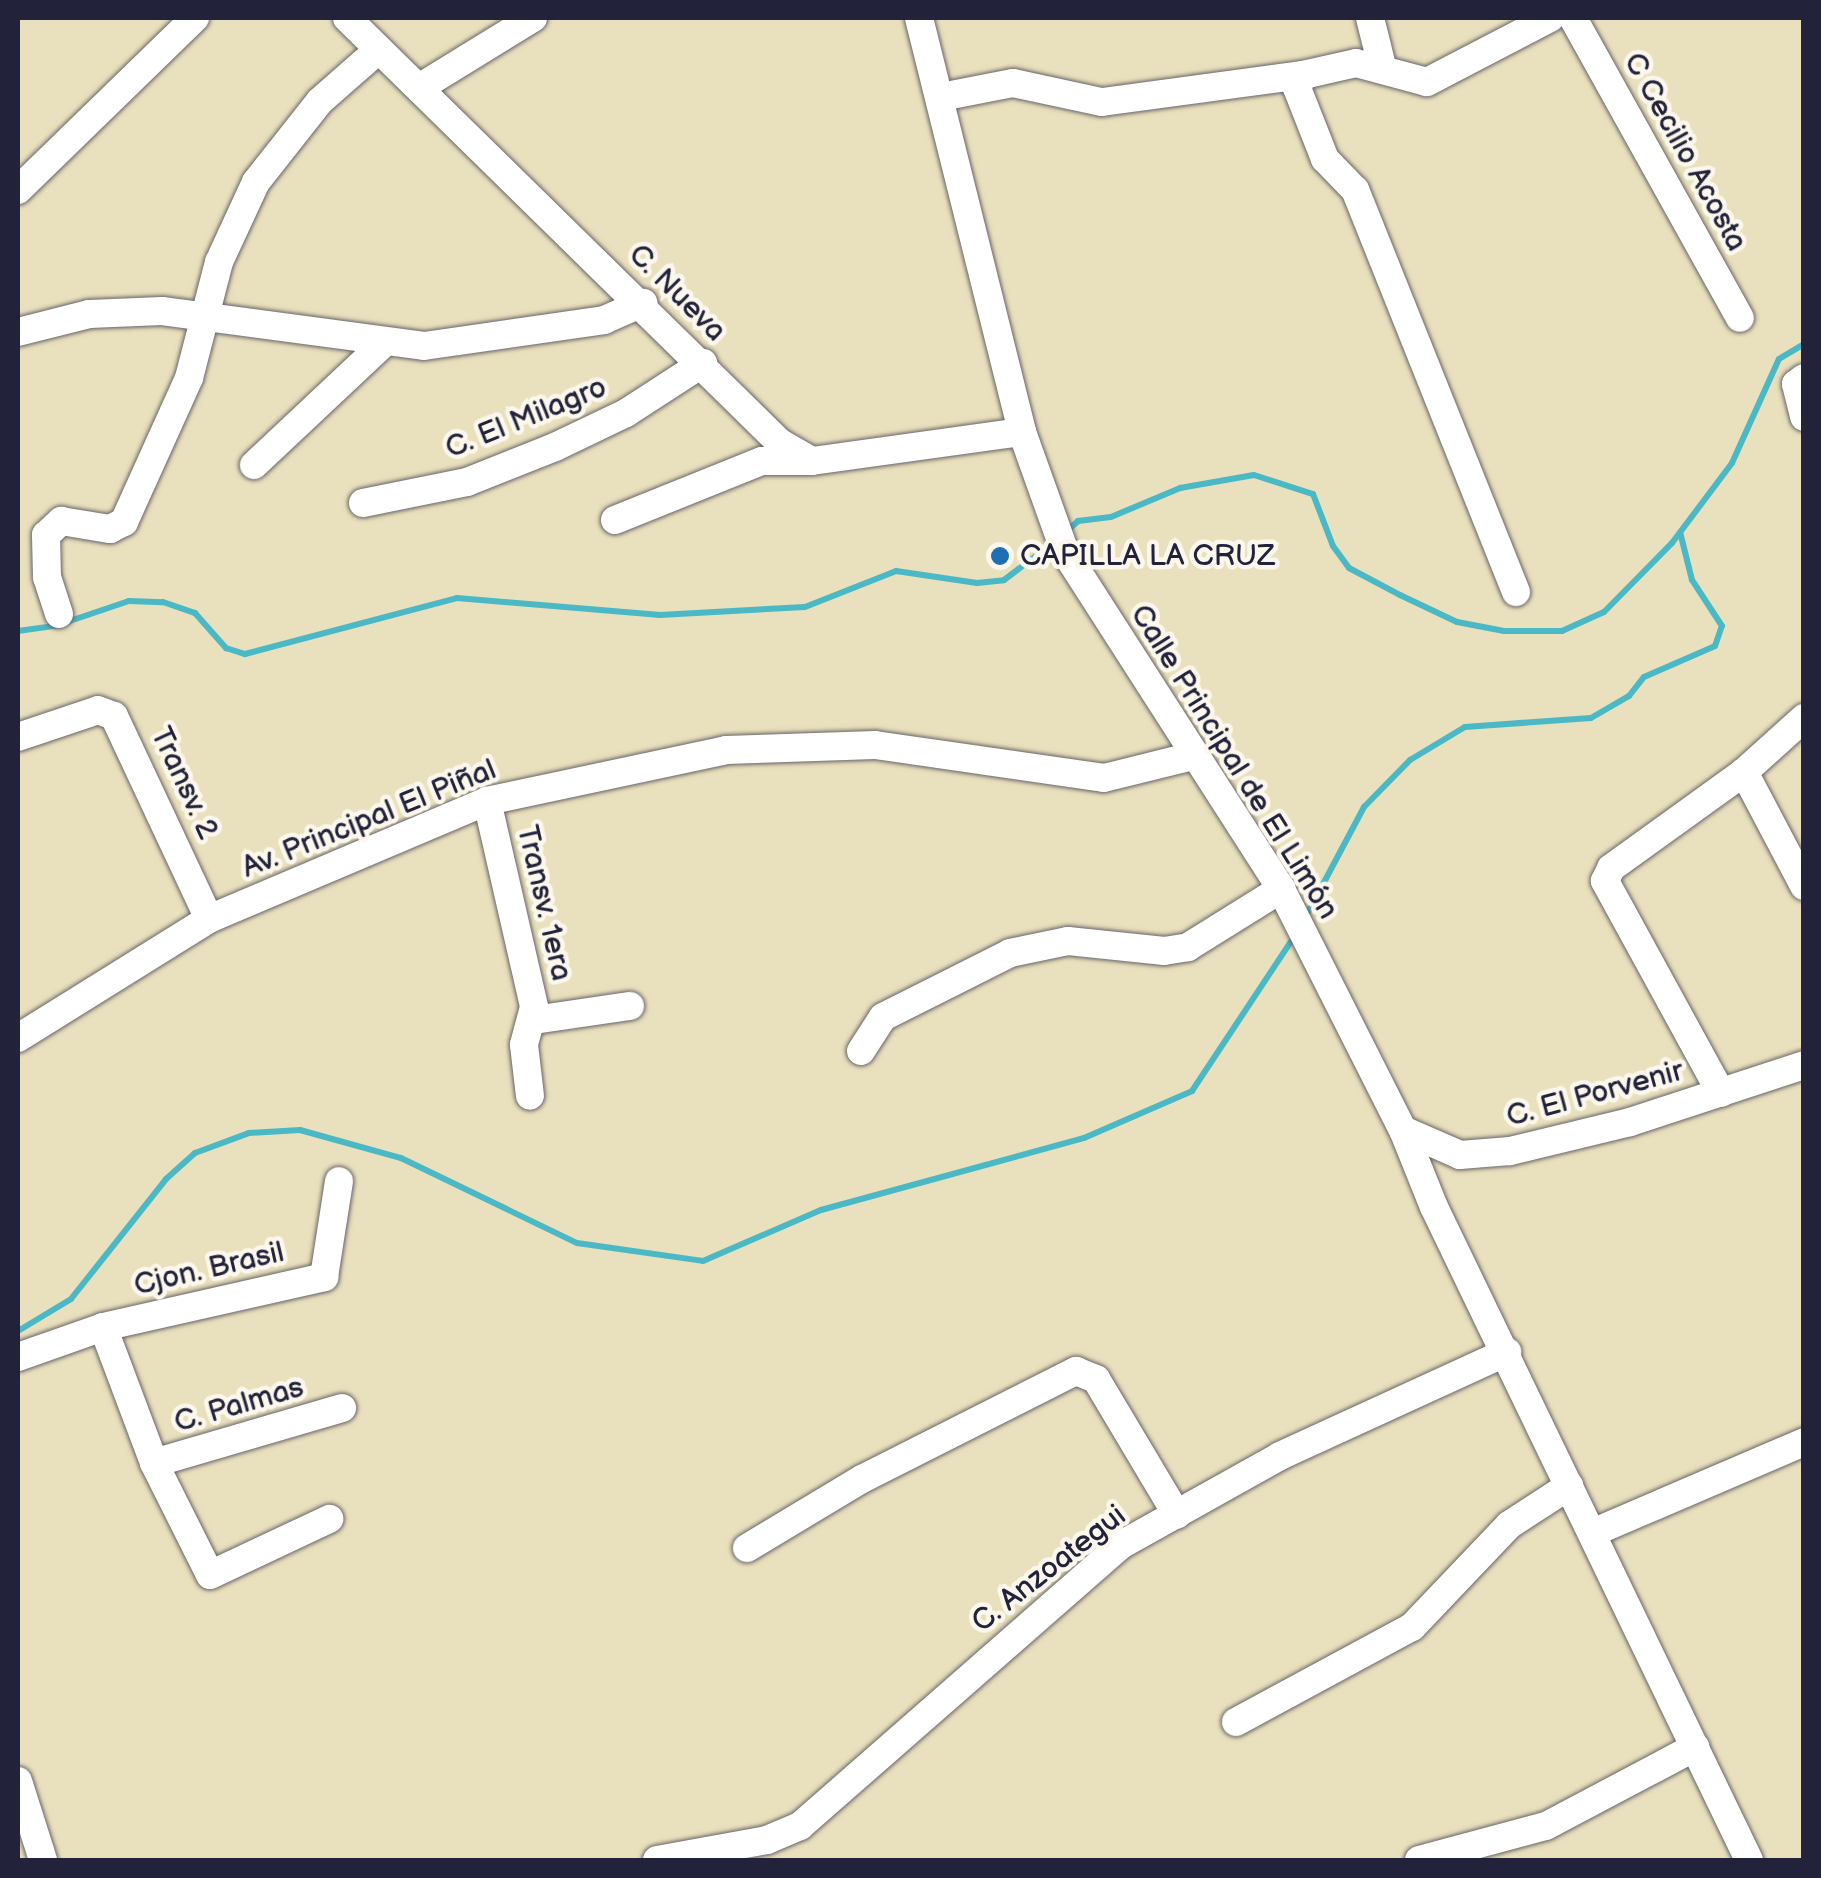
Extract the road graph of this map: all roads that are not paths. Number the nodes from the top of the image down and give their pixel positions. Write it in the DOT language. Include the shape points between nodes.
graph roads {
  1 [pos="195,18"];
  2 [pos="347,18"];
  3 [pos="532,18"];
  4 [pos="919,18"];
  5 [pos="1370,18"];
  6 [pos="1550,18"];
  7 [pos="1573,18"];
  8 [pos="378,50"];
  9 [pos="1382,66"];
  10 [pos="1302,75"];
  11 [pos="419,88"];
  12 [pos="940,97"];
  13 [pos="18,190"];
  14 [pos="643,304"];
  15 [pos="1740,318"];
  16 [pos="204,321"];
  17 [pos="21,323"];
  18 [pos="382,345"];
  19 [pos="703,364"];
  20 [pos="1804,378"];
  21 [pos="1801,412"];
  22 [pos="1022,432"];
  23 [pos="812,461"];
  24 [pos="254,465"];
  25 [pos="363,502"];
  26 [pos="616,520"];
  27 [pos="1516,592"];
  28 [pos="59,614"];
  29 [pos="1804,718"];
  30 [pos="18,736"];
  31 [pos="1193,756"];
  32 [pos="1744,772"];
  33 [pos="487,801"];
  34 [pos="1804,886"];
  35 [pos="1287,901"];
  36 [pos="209,920"];
  37 [pos="630,1006"];
  38 [pos="534,1020"];
  39 [pos="18,1038"];
  40 [pos="861,1051"];
  41 [pos="1804,1065"];
  42 [pos="1722,1093"];
  43 [pos="530,1096"];
  44 [pos="1403,1130"];
  45 [pos="339,1181"];
  46 [pos="103,1327"];
  47 [pos="1506,1352"];
  48 [pos="18,1356"];
  49 [pos="342,1408"];
  50 [pos="1804,1442"];
  51 [pos="154,1464"];
  52 [pos="1568,1486"];
  53 [pos="1177,1515"];
  54 [pos="329,1519"];
  55 [pos="1592,1533"];
  56 [pos="747,1548"];
  57 [pos="1236,1722"];
  58 [pos="1695,1747"];
  59 [pos="18,1781"];
  60 [pos="43,1860"];
  61 [pos="657,1860"];
  62 [pos="1419,1860"];
  63 [pos="1749,1860"];
  1 -- 13 [label="street"];
  2 -- 8 [label="street, C. Nueva"];
  3 -- 11 [label="street"];
  4 -- 12 [label="street, Calle Principal de El Limón"];
  5 -- 9 [label="street"];
  6 -- 9 [label="street" via="1427,82"];
  7 -- 15 [label="street, C Cecilio Acosta"];
  8 -- 11 [label="street, C. Nueva"];
  8 -- 16 [label="street" via="320,100 256,182 219,262"];
  9 -- 10 [label="street" via="1328,66"];
  10 -- 12 [label="street" via="1102,102 1013,83"];
  10 -- 27 [label="street" via="1297,88 1317,143 1355,190"];
  11 -- 14 [label="street, C. Nueva"];
  12 -- 22 [label="street, Calle Principal de El Limón"];
  14 -- 18 [label="street" via="558,328 424,346"];
  14 -- 19 [label="street, C. Nueva"];
  16 -- 17 [label="street" via="124,311"];
  16 -- 18 [label="street"];
  16 -- 28 [label="street" via="189,378 124,522 110,529 61,522 46,535 47,577"];
  18 -- 24 [label="street"];
  19 -- 23 [label="street, C. Nueva" via="779,442"];
  19 -- 25 [label="street, C. El Milagro" via="626,413 555,447 466,482"];
  20 -- 21 [label="street" via="1796,384"];
  22 -- 23 [label="street"];
  22 -- 31 [label="street, Calle Principal de El Limón" via="1059,537"];
  23 -- 26 [label="street" via="762,461"];
  29 -- 32 [label="street"];
  30 -- 36 [label="street, Transv. 2" via="98,710 114,716"];
  31 -- 33 [label="street, Av. Principal El Piñal" via="1104,778 875,745 726,750"];
  31 -- 35 [label="street, Calle Principal de El Limón"];
  32 -- 34 [label="street"];
  32 -- 42 [label="street" via="1610,868 1605,881"];
  33 -- 36 [label="street, Av. Principal El Piñal"];
  33 -- 38 [label="street, Transv. 1era"];
  35 -- 40 [label="street" via="1188,947 1068,941 1010,953 883,1017"];
  35 -- 44 [label="street, Calle Principal de El Limón"];
  36 -- 39 [label="street, Av. Principal El Piñal"];
  37 -- 38 [label="street"];
  38 -- 43 [label="street" via="524,1045"];
  41 -- 42 [label="street, C. El Porvenir"];
  42 -- 44 [label="street, C. El Porvenir" via="1510,1152 1460,1155"];
  44 -- 47 [label="street, Calle Principal de El Limón"];
  45 -- 46 [label="street, Cjon. Brasil" via="324,1277"];
  46 -- 48 [label="street, Cjon. Brasil"];
  46 -- 51 [label="street"];
  47 -- 52 [label="street, Calle Principal de El Limón"];
  47 -- 53 [label="street, C. Anzoategui" via="1280,1456"];
  49 -- 51 [label="street, C. Palmas"];
  50 -- 55 [label="street"];
  51 -- 54 [label="street" via="210,1575"];
  52 -- 55 [label="street, Calle Principal de El Limón"];
  52 -- 57 [label="street" via="1509,1525 1412,1628"];
  53 -- 56 [label="street" via="1096,1379 1076,1371 862,1479"];
  53 -- 61 [label="street, C. Anzoategui" via="1121,1545 800,1826 767,1840"];
  55 -- 58 [label="street, Calle Principal de El Limón"];
  58 -- 62 [label="street" via="1546,1826"];
  58 -- 63 [label="street, Calle Principal de El Limón"];
  59 -- 60 [label="street"];
}
